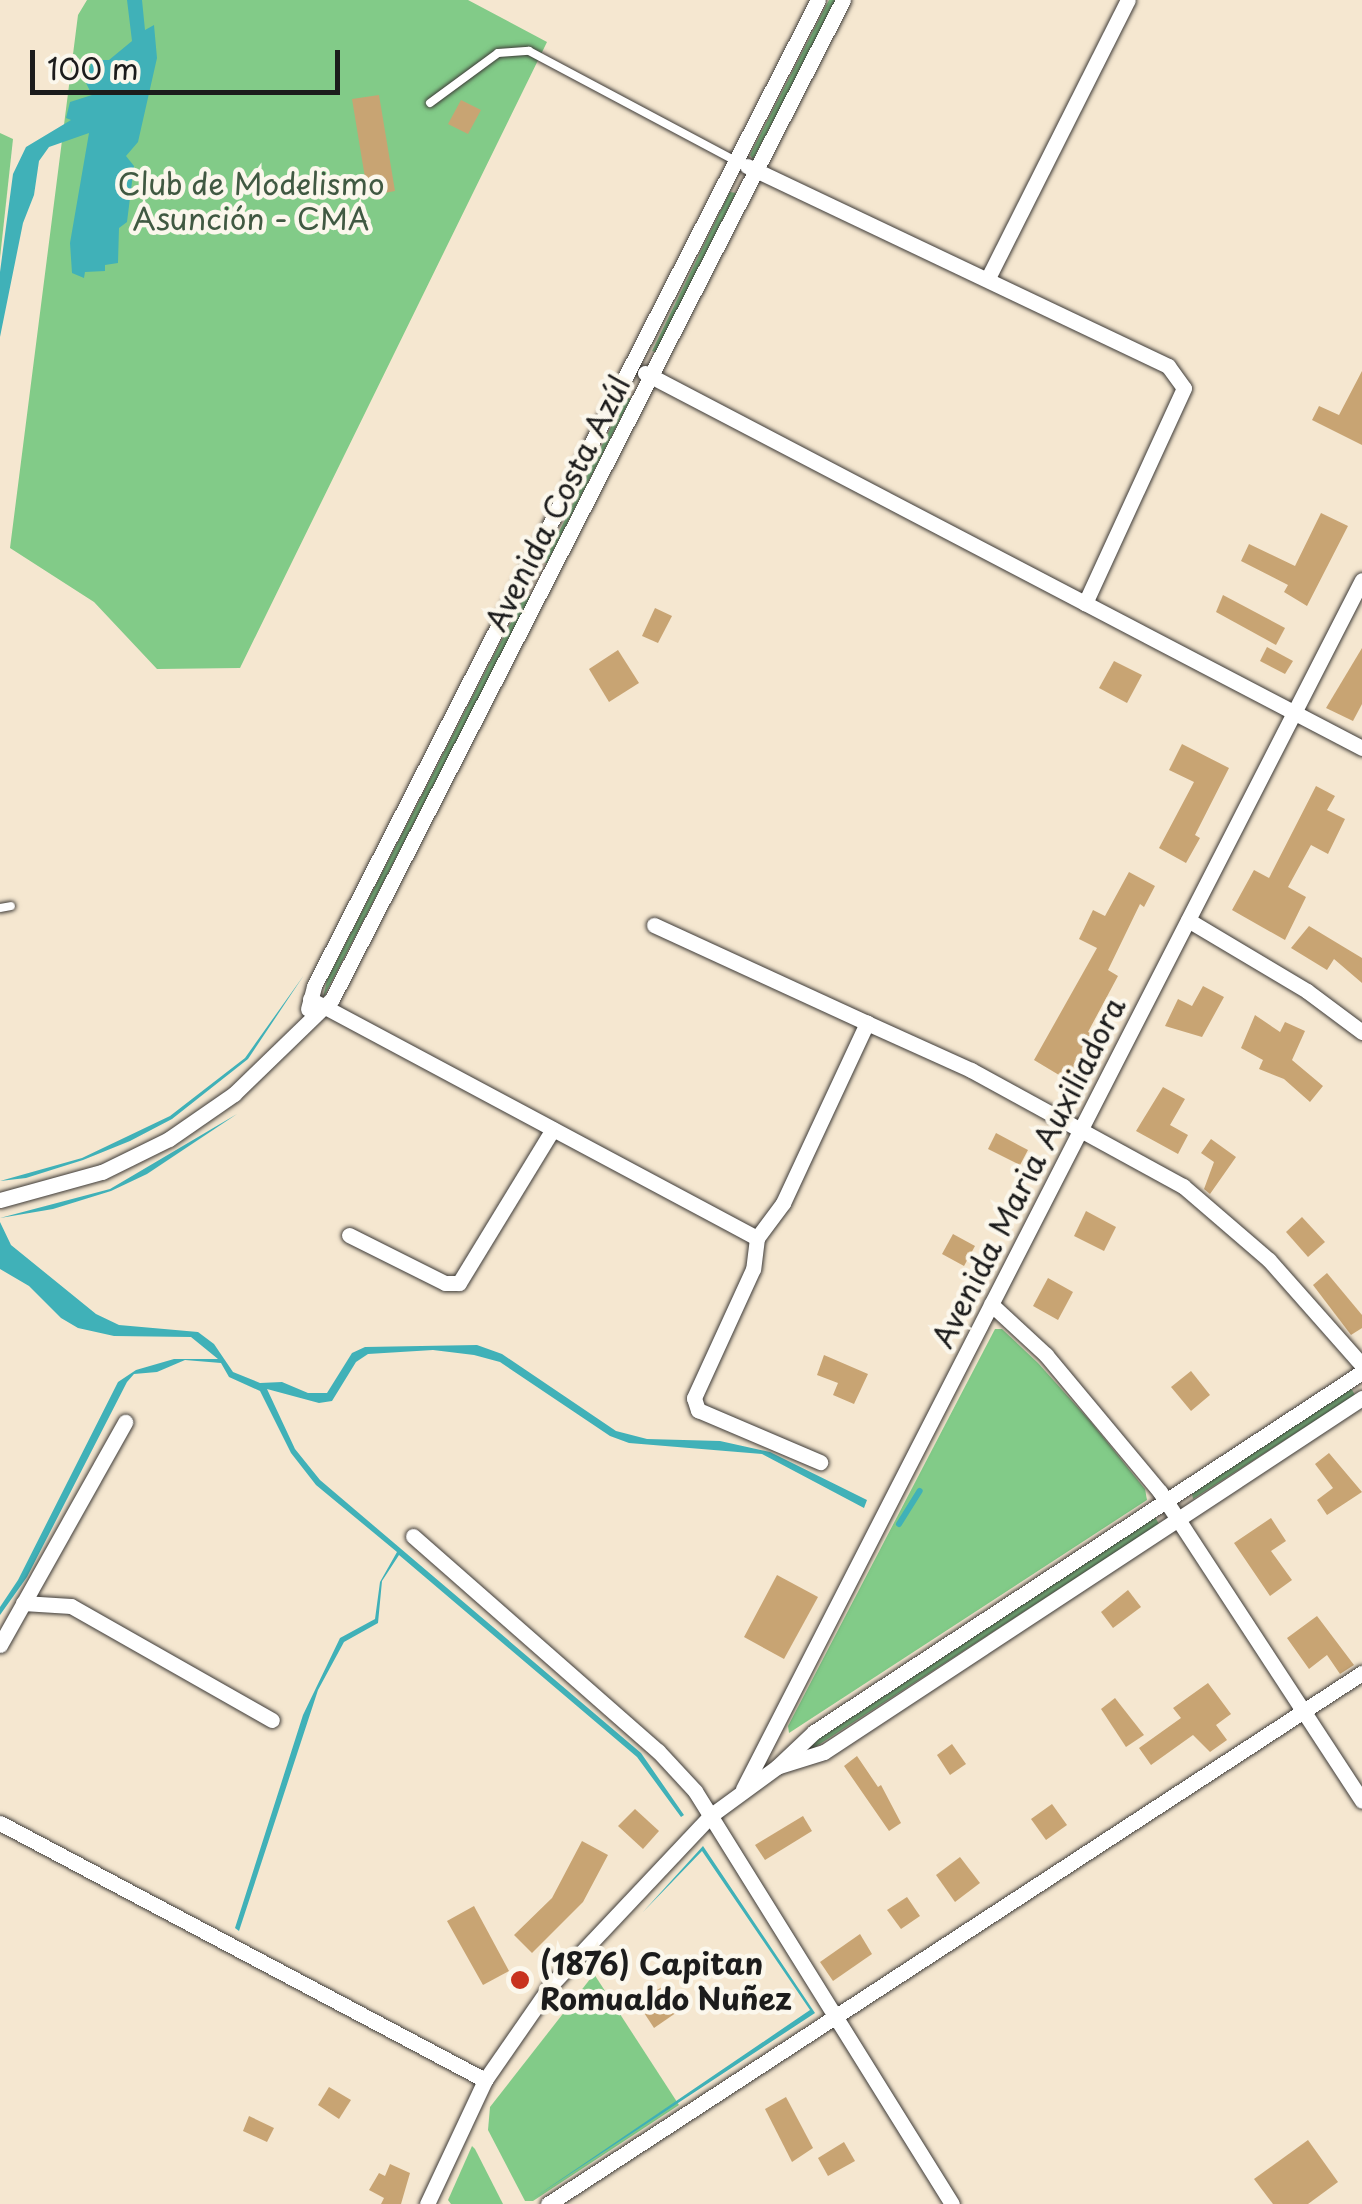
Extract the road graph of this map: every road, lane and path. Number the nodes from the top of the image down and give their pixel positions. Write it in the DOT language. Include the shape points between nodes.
graph roads {
  1 [pos="818,0"];
  2 [pos="843,0"];
  3 [pos="1128,0"];
  4 [pos="430,103"];
  5 [pos="734,160"];
  6 [pos="755,170"];
  7 [pos="988,278"];
  8 [pos="632,367"];
  9 [pos="652,377"];
  10 [pos="526,573"];
  11 [pos="1362,580"];
  12 [pos="547,583"];
  13 [pos="1085,603"];
  14 [pos="1294,712"];
  15 [pos="1362,748"];
  16 [pos="11,906"];
  17 [pos="0,908"];
  18 [pos="1188,920"];
  19 [pos="654,925"];
  20 [pos="310,1000"];
  21 [pos="326,1008"];
  22 [pos="306,1022"];
  23 [pos="867,1023"];
  24 [pos="1362,1032"];
  25 [pos="1081,1128"];
  26 [pos="553,1129"];
  27 [pos="0,1200"];
  28 [pos="349,1235"];
  29 [pos="757,1238"];
  30 [pos="991,1304"];
  31 [pos="1362,1368"];
  32 [pos="1362,1398"];
  33 [pos="125,1422"];
  34 [pos="820,1462"];
  35 [pos="1166,1501"];
  36 [pos="1178,1519"];
  37 [pos="413,1536"];
  38 [pos="24,1603"];
  39 [pos="0,1645"];
  40 [pos="1362,1673"];
  41 [pos="1304,1712"];
  42 [pos="272,1720"];
  43 [pos="776,1767"];
  44 [pos="743,1789"];
  45 [pos="1362,1801"];
  46 [pos="710,1816"];
  47 [pos="0,1823"];
  48 [pos="832,2018"];
  49 [pos="484,2080"];
  50 [pos="427,2204"];
  51 [pos="548,2204"];
  52 [pos="952,2204"];
  1 -- 5 [label="street, Avenida Costa Azúl"];
  2 -- 6 [label="street, Avenida Costa Azúl"];
  3 -- 7 [label="street"];
  4 -- 5 [label="lane" via="498,53 529,51"];
  5 -- 6 [label="street"];
  5 -- 8 [label="street, Avenida Costa Azúl"];
  6 -- 7 [label="street"];
  6 -- 9 [label="street, Avenida Costa Azúl"];
  7 -- 13 [label="street" via="1168,366 1184,388"];
  8 -- 9 [label="street"];
  8 -- 10 [label="street, Avenida Costa Azúl"];
  9 -- 12 [label="street, Avenida Costa Azúl"];
  9 -- 13 [label="street"];
  10 -- 12 [label="street"];
  10 -- 20 [label="street, Avenida Costa Azúl"];
  11 -- 14 [label="street, Avenida Maria Auxiliadora"];
  12 -- 21 [label="street, Avenida Costa Azúl"];
  13 -- 14 [label="street"];
  14 -- 15 [label="street"];
  14 -- 18 [label="street, Avenida Maria Auxiliadora"];
  16 -- 17 [label="lane"];
  18 -- 24 [label="street" via="1307,990"];
  18 -- 25 [label="street, Avenida Maria Auxiliadora"];
  19 -- 23 [label="street"];
  20 -- 21 [label="street"];
  20 -- 22 [label="street, Avenida Costa Azúl"];
  21 -- 22 [label="street, Avenida Costa Azúl"];
  21 -- 26 [label="street"];
  22 -- 27 [label="street, Avenida Costa Azúl" via="234,1094 169,1139 102,1172"];
  23 -- 25 [label="street"];
  23 -- 29 [label="street" via="782,1203"];
  25 -- 30 [label="street, Avenida Maria Auxiliadora"];
  25 -- 31 [label="street" via="1160,1172 1220,1216 1269,1260"];
  26 -- 28 [label="street" via="460,1283 445,1282"];
  26 -- 29 [label="street"];
  29 -- 34 [label="street" via="753,1269 694,1398 698,1410"];
  30 -- 35 [label="street" via="1095,1410"];
  30 -- 44 [label="street, Avenida Maria Auxiliadora"];
  31 -- 35 [label="street"];
  32 -- 36 [label="street"];
  33 -- 38 [label="street"];
  35 -- 36 [label="street"];
  35 -- 43 [label="street" via="814,1732"];
  36 -- 41 [label="street"];
  36 -- 43 [label="street" via="824,1752"];
  37 -- 46 [label="street" via="658,1751"];
  38 -- 39 [label="street"];
  38 -- 42 [label="street" via="70,1606"];
  40 -- 41 [label="street"];
  41 -- 45 [label="street"];
  41 -- 48 [label="street"];
  43 -- 44 [label="street"];
  44 -- 46 [label="street"];
  46 -- 48 [label="street"];
  46 -- 49 [label="street" via="551,1985"];
  47 -- 49 [label="street"];
  48 -- 51 [label="street"];
  48 -- 52 [label="street"];
  49 -- 50 [label="street"];
}
